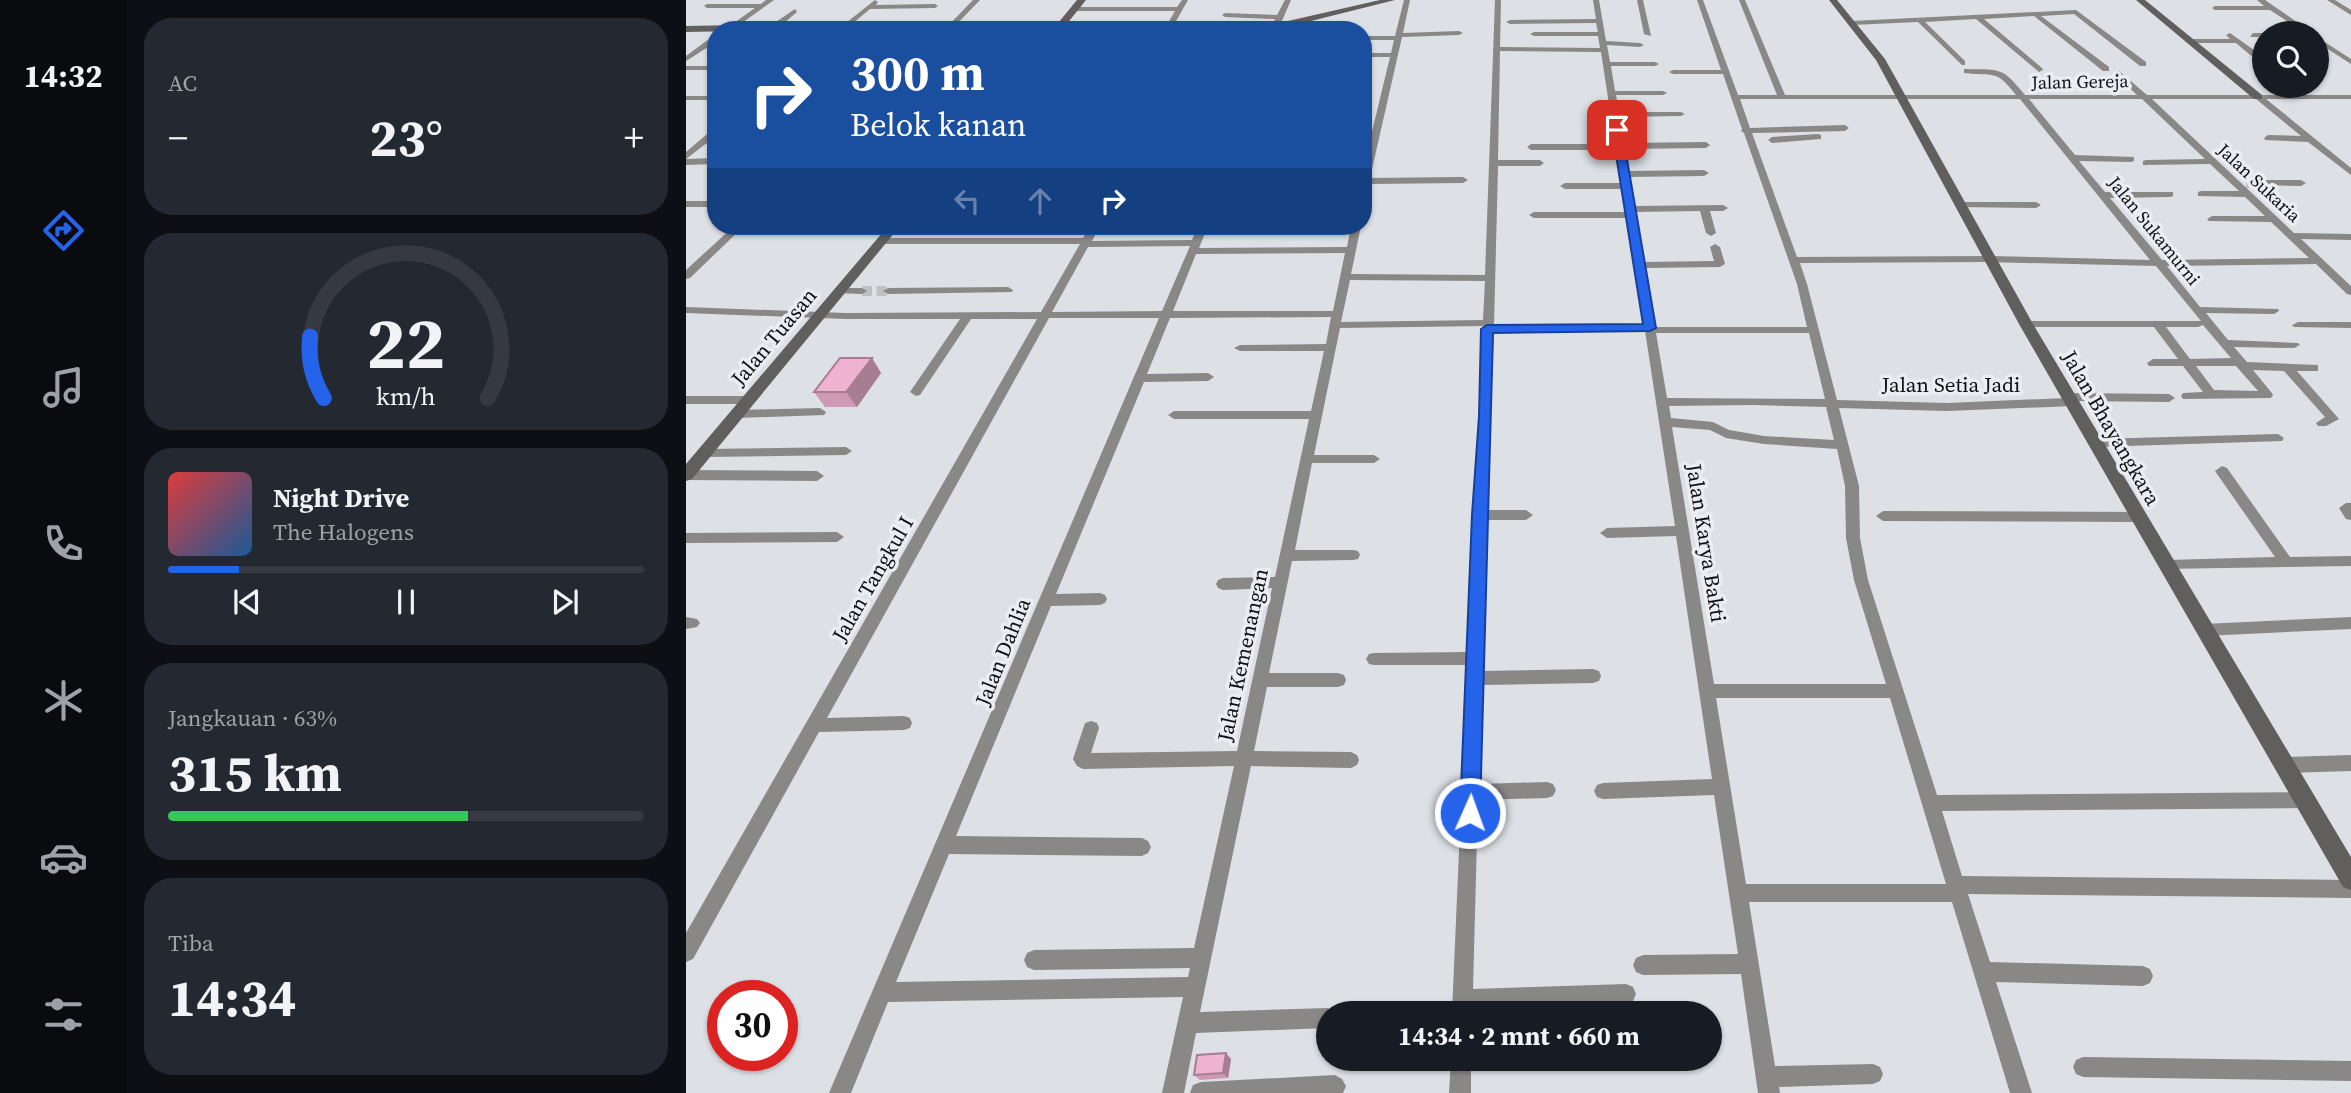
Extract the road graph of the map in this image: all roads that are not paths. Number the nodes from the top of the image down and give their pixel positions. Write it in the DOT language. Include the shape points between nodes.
graph roads {
  1 [pos="771,0"];
  2 [pos="877,0"];
  3 [pos="977,0"];
  4 [pos="1082,0"];
  5 [pos="1185,0"];
  6 [pos="1288,0"];
  7 [pos="1391,0"];
  8 [pos="1407,0"];
  9 [pos="1498,0"];
  10 [pos="1596,0"];
  11 [pos="1640,0"];
  12 [pos="1700,0"];
  13 [pos="1742,0"];
  14 [pos="1833,0"];
  15 [pos="2140,0"];
  16 [pos="2260,0"];
  17 [pos="2330,0"];
  18 [pos="707,6"];
  19 [pos="763,6"];
  20 [pos="935,6"];
  21 [pos="868,7"];
  22 [pos="2090,8"];
  23 [pos="2215,8"];
  24 [pos="2271,8"];
  25 [pos="1074,9"];
  26 [pos="1177,10"];
  27 [pos="1131,11"];
  28 [pos="795,12"];
  29 [pos="2076,12"];
  30 [pos="2351,13"];
  31 [pos="1225,15"];
  32 [pos="2036,16"];
  33 [pos="1978,18"];
  34 [pos="1919,19"];
  35 [pos="740,21"];
  36 [pos="782,21"];
  37 [pos="851,21"];
  38 [pos="956,21"];
  39 [pos="1065,21"];
  40 [pos="1172,21"];
  41 [pos="1258,21"];
  42 [pos="1281,21"];
  43 [pos="1298,21"];
  44 [pos="2291,21"];
  45 [pos="1510,22"];
  46 [pos="1852,23"];
  47 [pos="686,29"];
  48 [pos="707,29"];
  49 [pos="1459,33"];
  50 [pos="2226,33"];
  51 [pos="1534,34"];
  52 [pos="1648,34"];
  53 [pos="1397,36"];
  54 [pos="1372,37"];
  55 [pos="2191,41"];
  56 [pos="2238,41"];
  57 [pos="1602,42"];
  58 [pos="707,44"];
  59 [pos="1640,44"];
  60 [pos="2329,47"];
  61 [pos="1497,49"];
  62 [pos="2252,52"];
  63 [pos="1372,55"];
  64 [pos="1395,55"];
  65 [pos="687,58"];
  66 [pos="2351,62"];
  67 [pos="1654,64"];
  68 [pos="2143,64"];
  69 [pos="686,68"];
  70 [pos="707,68"];
  71 [pos="2106,69"];
  72 [pos="2039,70"];
  73 [pos="1673,72"];
  74 [pos="1725,72"];
  75 [pos="2119,73"];
  76 [pos="2252,92"];
  77 [pos="1612,93"];
  78 [pos="1663,93"];
  79 [pos="1733,97"];
  80 [pos="1782,97"];
  81 [pos="2145,97"];
  82 [pos="2252,97"];
  83 [pos="2329,97"];
  84 [pos="2351,97"];
  85 [pos="686,98"];
  86 [pos="707,98"];
  87 [pos="2259,98"];
  88 [pos="1902,99"];
  89 [pos="2022,99"];
  90 [pos="1616,114"];
  91 [pos="1681,114"];
  92 [pos="1842,132"];
  93 [pos="1372,134"];
  94 [pos="1747,136"];
  95 [pos="2268,138"];
  96 [pos="2309,139"];
  97 [pos="705,140"];
  98 [pos="686,141"];
  99 [pos="1706,145"];
  100 [pos="1531,147"];
  101 [pos="1618,147"];
  102 [pos="686,156"];
  103 [pos="2072,159"];
  104 [pos="2131,159"];
  105 [pos="707,161"];
  106 [pos="2214,161"];
  107 [pos="686,162"];
  108 [pos="1492,163"];
  109 [pos="1540,163"];
  110 [pos="2146,163"];
  111 [pos="2351,172"];
  112 [pos="1704,173"];
  113 [pos="1372,179"];
  114 [pos="1463,180"];
  115 [pos="1624,180"];
  116 [pos="2264,183"];
  117 [pos="2301,183"];
  118 [pos="1564,186"];
  119 [pos="2102,194"];
  120 [pos="2170,194"];
  121 [pos="2202,194"];
  122 [pos="2249,194"];
  123 [pos="686,204"];
  124 [pos="707,204"];
  125 [pos="1960,205"];
  126 [pos="2036,205"];
  127 [pos="1703,208"];
  128 [pos="1723,208"];
  129 [pos="1630,212"];
  130 [pos="1534,215"];
  131 [pos="2212,219"];
  132 [pos="2275,219"];
  133 [pos="1711,233"];
  134 [pos="729,235"];
  135 [pos="886,235"];
  136 [pos="1090,235"];
  137 [pos="1199,235"];
  138 [pos="1354,235"];
  139 [pos="2293,236"];
  140 [pos="2351,237"];
  141 [pos="881,241"];
  142 [pos="1086,242"];
  143 [pos="1194,247"];
  144 [pos="1715,247"];
  145 [pos="1352,250"];
  146 [pos="1989,259"];
  147 [pos="1794,260"];
  148 [pos="2318,261"];
  149 [pos="686,262"];
  150 [pos="700,262"];
  151 [pos="2159,263"];
  152 [pos="1639,265"];
  153 [pos="686,276"];
  154 [pos="1347,277"];
  155 [pos="1488,278"];
  156 [pos="1008,290"];
  157 [pos="839,291"];
  158 [pos="862,291"];
  159 [pos="888,291"];
  160 [pos="2351,292"];
  161 [pos="686,310"];
  162 [pos="2197,310"];
  163 [pos="2274,311"];
  164 [pos="820,315"];
  165 [pos="967,316"];
  166 [pos="1044,316"];
  167 [pos="1164,316"];
  168 [pos="1337,319"];
  169 [pos="2026,324"];
  170 [pos="2198,324"];
  171 [pos="2158,325"];
  172 [pos="2298,325"];
  173 [pos="2351,325"];
  174 [pos="1487,326"];
  175 [pos="1650,329"];
  176 [pos="1813,330"];
  177 [pos="2223,343"];
  178 [pos="2294,345"];
  179 [pos="1330,346"];
  180 [pos="1240,348"];
  181 [pos="2153,363"];
  182 [pos="2187,363"];
  183 [pos="2240,364"];
  184 [pos="2287,367"];
  185 [pos="2314,368"];
  186 [pos="1208,377"];
  187 [pos="1139,378"];
  188 [pos="916,392"];
  189 [pos="2187,396"];
  190 [pos="2219,396"];
  191 [pos="2169,398"];
  192 [pos="2071,399"];
  193 [pos="686,400"];
  194 [pos="747,400"];
  195 [pos="1660,402"];
  196 [pos="1829,403"];
  197 [pos="820,412"];
  198 [pos="737,414"];
  199 [pos="1174,415"];
  200 [pos="1315,415"];
  201 [pos="1664,422"];
  202 [pos="2322,423"];
  203 [pos="2278,438"];
  204 [pos="2096,443"];
  205 [pos="1840,445"];
  206 [pos="846,451"];
  207 [pos="705,453"];
  208 [pos="1306,458"];
  209 [pos="1374,459"];
  210 [pos="2222,471"];
  211 [pos="686,475"];
  212 [pos="817,476"];
  213 [pos="2351,508"];
  214 [pos="1480,515"];
  215 [pos="1527,515"];
  216 [pos="1883,516"];
  217 [pos="2138,516"];
  218 [pos="2351,516"];
  219 [pos="1683,531"];
  220 [pos="1607,533"];
  221 [pos="837,537"];
  222 [pos="686,538"];
  223 [pos="1353,555"];
  224 [pos="1286,556"];
  225 [pos="2351,561"];
  226 [pos="2287,562"];
  227 [pos="2167,565"];
  228 [pos="1280,582"];
  229 [pos="1223,584"];
  230 [pos="1100,599"];
  231 [pos="1046,600"];
  232 [pos="2351,623"];
  233 [pos="2203,630"];
  234 [pos="1475,658"];
  235 [pos="1374,659"];
  236 [pos="1593,676"];
  237 [pos="1474,678"];
  238 [pos="1259,680"];
  239 [pos="1338,680"];
  240 [pos="1707,691"];
  241 [pos="1895,691"];
  242 [pos="904,723"];
  243 [pos="814,725"];
  244 [pos="1091,728"];
  245 [pos="1243,758"];
  246 [pos="1351,760"];
  247 [pos="2351,763"];
  248 [pos="2284,765"];
  249 [pos="1722,787"];
  250 [pos="1547,790"];
  251 [pos="1603,791"];
  252 [pos="1471,792"];
  253 [pos="2305,800"];
  254 [pos="1930,803"];
  255 [pos="945,845"];
  256 [pos="1142,846"];
  257 [pos="2351,879"];
  258 [pos="1957,889"];
  259 [pos="2351,890"];
  260 [pos="1738,893"];
  261 [pos="686,952"];
  262 [pos="1201,958"];
  263 [pos="1034,960"];
  264 [pos="1748,964"];
  265 [pos="1643,965"];
  266 [pos="1983,972"];
  267 [pos="2143,976"];
  268 [pos="1195,987"];
  269 [pos="882,992"];
  270 [pos="1626,994"];
  271 [pos="1463,1001"];
  272 [pos="1531,1001"];
  273 [pos="1316,1018"];
  274 [pos="1188,1023"];
  275 [pos="2083,1067"];
  276 [pos="1461,1071"];
  277 [pos="2351,1071"];
  278 [pos="1873,1074"];
  279 [pos="1767,1085"];
  280 [pos="1335,1086"];
  281 [pos="840,1093"];
  282 [pos="1173,1093"];
  283 [pos="1201,1093"];
  284 [pos="1460,1093"];
  285 [pos="2021,1093"];
  1 -- 19 [label="street"];
  2 -- 21 [label="street"];
  3 -- 38 [label="street"];
  4 -- 25 [label="street"];
  5 -- 26 [label="street"];
  6 -- 42 [label="street"];
  7 -- 43 [label="street"];
  8 -- 53 [label="street"];
  9 -- 61 [label="street"];
  10 -- 57 [label="street, Jalan Karya Bakti"];
  11 -- 52 [label="street"];
  12 -- 74 [label="street"];
  13 -- 80 [label="street"];
  14 -- 46 [label="street, Jalan Bhayangkara"];
  15 -- 55 [label="street"];
  16 -- 24 [label="street"];
  17 -- 30 [label="street"];
  18 -- 19 [label="street"];
  19 -- 35 [label="street"];
  20 -- 21 [label="street"];
  21 -- 37 [label="street"];
  22 -- 29 [label="street"];
  23 -- 24 [label="street"];
  24 -- 44 [label="street"];
  25 -- 26 [label="street"];
  25 -- 39 [label="street"];
  26 -- 27 [label="street"];
  26 -- 40 [label="street"];
  28 -- 36 [label="street"];
  29 -- 32 [label="street"];
  29 -- 68 [label="street"];
  31 -- 41 [label="street"];
  32 -- 33 [label="street"];
  32 -- 71 [label="street"];
  33 -- 34 [label="street"];
  33 -- 72 [label="street"];
  34 -- 46 [label="street"];
  34 -- 89 [label="street, Jalan Sukamurni" via="1964,67 2002,74"];
  45 -- 57 [label="street"];
  46 -- 88 [label="street, Jalan Bhayangkara"];
  47 -- 48 [label="street"];
  49 -- 53 [label="street"];
  50 -- 56 [label="street"];
  51 -- 57 [label="street"];
  53 -- 54 [label="street"];
  53 -- 64 [label="street"];
  55 -- 56 [label="street"];
  55 -- 76 [label="street"];
  56 -- 62 [label="street"];
  57 -- 59 [label="street"];
  57 -- 61 [label="street"];
  57 -- 67 [label="street"];
  57 -- 77 [label="street, Jalan Karya Bakti"];
  58 -- 65 [label="street"];
  60 -- 66 [label="street"];
  61 -- 108 [label="street"];
  63 -- 64 [label="street"];
  64 -- 93 [label="street"];
  69 -- 70 [label="street"];
  73 -- 74 [label="street"];
  74 -- 79 [label="street"];
  75 -- 81 [label="street, Jalan Sukaria"];
  77 -- 78 [label="street"];
  77 -- 90 [label="street, Jalan Karya Bakti"];
  79 -- 80 [label="street, Jalan Gereja"];
  79 -- 94 [label="street"];
  80 -- 88 [label="street, Jalan Gereja"];
  81 -- 82 [label="street, Jalan Gereja"];
  81 -- 89 [label="street, Jalan Gereja"];
  81 -- 106 [label="street, Jalan Sukaria"];
  83 -- 84 [label="street, Jalan Gereja"];
  85 -- 86 [label="street"];
  87 -- 96 [label="street"];
  88 -- 89 [label="street, Jalan Gereja"];
  88 -- 125 [label="street, Jalan Bhayangkara"];
  89 -- 103 [label="street, Jalan Sukamurni"];
  90 -- 91 [label="street"];
  90 -- 101 [label="street, Jalan Karya Bakti"];
  92 -- 94 [label="street"];
  94 -- 147 [label="street"];
  95 -- 96 [label="street"];
  96 -- 111 [label="street"];
  97 -- 98 [label="street"];
  97 -- 102 [label="street"];
  99 -- 101 [label="street"];
  100 -- 101 [label="street"];
  101 -- 115 [label="street, Jalan Karya Bakti"];
  103 -- 104 [label="street"];
  103 -- 119 [label="street, Jalan Sukamurni"];
  105 -- 107 [label="street"];
  106 -- 110 [label="street"];
  106 -- 122 [label="street, Jalan Sukaria"];
  108 -- 109 [label="street"];
  108 -- 155 [label="street" via="1493,235"];
  112 -- 115 [label="street"];
  113 -- 114 [label="street"];
  115 -- 118 [label="street"];
  115 -- 129 [label="street, Jalan Karya Bakti"];
  116 -- 117 [label="street"];
  119 -- 120 [label="street"];
  119 -- 151 [label="street, Jalan Sukamurni"];
  121 -- 122 [label="street"];
  122 -- 132 [label="street, Jalan Sukaria"];
  123 -- 124 [label="street"];
  125 -- 126 [label="street"];
  125 -- 146 [label="street, Jalan Bhayangkara"];
  127 -- 128 [label="street"];
  127 -- 129 [label="street"];
  127 -- 133 [label="street"];
  129 -- 130 [label="street"];
  129 -- 152 [label="street, Jalan Karya Bakti"];
  131 -- 132 [label="street"];
  132 -- 139 [label="street, Jalan Sukaria"];
  134 -- 150 [label="street"];
  135 -- 141 [label="street, Jalan Tuasan"];
  136 -- 142 [label="street, Jalan Tangkul I"];
  137 -- 143 [label="street, Jalan Dahlia"];
  138 -- 145 [label="street, Jalan Kemenangan"];
  139 -- 140 [label="street"];
  139 -- 148 [label="street, Jalan Sukaria"];
  141 -- 142 [label="street"];
  141 -- 157 [label="street, Jalan Tuasan"];
  142 -- 143 [label="street"];
  142 -- 166 [label="street, Jalan Tangkul I"];
  143 -- 145 [label="street"];
  143 -- 167 [label="street, Jalan Dahlia"];
  144 -- 152 [label="street" via="1720,264"];
  145 -- 154 [label="street, Jalan Kemenangan"];
  146 -- 147 [label="street"];
  146 -- 151 [label="street"];
  146 -- 169 [label="street, Jalan Bhayangkara"];
  147 -- 176 [label="street"];
  148 -- 151 [label="street"];
  148 -- 160 [label="street, Jalan Sukaria"];
  149 -- 150 [label="street"];
  150 -- 153 [label="street"];
  151 -- 162 [label="street, Jalan Sukamurni"];
  152 -- 175 [label="street, Jalan Karya Bakti"];
  154 -- 155 [label="street"];
  154 -- 168 [label="street, Jalan Kemenangan"];
  155 -- 174 [label="street"];
  156 -- 159 [label="street"];
  157 -- 158 [label="street"];
  157 -- 164 [label="street, Jalan Tuasan"];
  161 -- 164 [label="street"];
  162 -- 163 [label="street"];
  162 -- 177 [label="street, Jalan Sukamurni"];
  164 -- 165 [label="street"];
  164 -- 194 [label="street, Jalan Tuasan"];
  165 -- 166 [label="street"];
  165 -- 188 [label="street"];
  166 -- 167 [label="street"];
  166 -- 243 [label="street, Jalan Tangkul I"];
  167 -- 168 [label="street"];
  167 -- 187 [label="street, Jalan Dahlia"];
  168 -- 174 [label="street"];
  168 -- 179 [label="street, Jalan Kemenangan"];
  169 -- 171 [label="street"];
  169 -- 192 [label="street, Jalan Bhayangkara"];
  170 -- 171 [label="street"];
  171 -- 182 [label="street"];
  172 -- 173 [label="street"];
  174 -- 175 [label="street"];
  174 -- 214 [label="street"];
  175 -- 176 [label="street"];
  175 -- 195 [label="street, Jalan Karya Bakti"];
  176 -- 196 [label="street"];
  177 -- 178 [label="street"];
  177 -- 183 [label="street, Jalan Sukamurni"];
  179 -- 180 [label="street"];
  179 -- 200 [label="street, Jalan Kemenangan"];
  181 -- 182 [label="street"];
  182 -- 183 [label="street"];
  182 -- 190 [label="street" via="2210,393"];
  183 -- 184 [label="street"];
  183 -- 190 [label="street, Jalan Sukamurni" via="2267,395"];
  184 -- 185 [label="street"];
  184 -- 202 [label="street" via="2333,419"];
  186 -- 187 [label="street"];
  187 -- 231 [label="street, Jalan Dahlia"];
  189 -- 190 [label="street"];
  191 -- 192 [label="street, Jalan Setia Jadi"];
  192 -- 196 [label="street, Jalan Setia Jadi" via="1947,408"];
  192 -- 204 [label="street, Jalan Bhayangkara"];
  193 -- 194 [label="street"];
  194 -- 198 [label="street, Jalan Tuasan"];
  195 -- 196 [label="street, Jalan Setia Jadi"];
  195 -- 201 [label="street, Jalan Karya Bakti"];
  196 -- 205 [label="street"];
  197 -- 198 [label="street"];
  198 -- 207 [label="street, Jalan Tuasan"];
  199 -- 200 [label="street"];
  200 -- 208 [label="street, Jalan Kemenangan"];
  201 -- 205 [label="street" via="1713,426 1726,434 1764,440"];
  201 -- 219 [label="street, Jalan Karya Bakti"];
  203 -- 204 [label="street"];
  204 -- 217 [label="street, Jalan Bhayangkara"];
  205 -- 241 [label="street" via="1852,486 1857,567"];
  206 -- 207 [label="street"];
  207 -- 211 [label="street, Jalan Tuasan"];
  208 -- 209 [label="street"];
  208 -- 224 [label="street, Jalan Kemenangan"];
  210 -- 226 [label="street"];
  211 -- 212 [label="street"];
  213 -- 218 [label="street" via="2346,508"];
  214 -- 215 [label="street"];
  214 -- 234 [label="street"];
  216 -- 217 [label="street"];
  217 -- 227 [label="street, Jalan Bhayangkara"];
  219 -- 220 [label="street"];
  219 -- 240 [label="street, Jalan Karya Bakti"];
  221 -- 222 [label="street"];
  223 -- 224 [label="street"];
  224 -- 228 [label="street, Jalan Kemenangan"];
  225 -- 226 [label="street"];
  226 -- 227 [label="street"];
  227 -- 233 [label="street, Jalan Bhayangkara"];
  228 -- 229 [label="street"];
  228 -- 238 [label="street, Jalan Kemenangan"];
  230 -- 231 [label="street"];
  231 -- 255 [label="street, Jalan Dahlia"];
  232 -- 233 [label="street"];
  233 -- 248 [label="street, Jalan Bhayangkara"];
  234 -- 235 [label="street"];
  234 -- 237 [label="street"];
  236 -- 237 [label="street"];
  237 -- 252 [label="street"];
  238 -- 239 [label="street"];
  238 -- 245 [label="street, Jalan Kemenangan"];
  240 -- 241 [label="street"];
  240 -- 249 [label="street, Jalan Karya Bakti"];
  241 -- 254 [label="street"];
  242 -- 243 [label="street"];
  243 -- 261 [label="street, Jalan Tangkul I"];
  244 -- 245 [label="street" via="1083,761"];
  245 -- 246 [label="street"];
  245 -- 262 [label="street, Jalan Kemenangan"];
  247 -- 248 [label="street"];
  248 -- 253 [label="street, Jalan Bhayangkara"];
  249 -- 251 [label="street"];
  249 -- 260 [label="street, Jalan Karya Bakti"];
  250 -- 252 [label="street"];
  252 -- 271 [label="street"];
  253 -- 254 [label="street"];
  253 -- 257 [label="street, Jalan Bhayangkara"];
  254 -- 258 [label="street"];
  255 -- 256 [label="street"];
  255 -- 269 [label="street, Jalan Dahlia"];
  258 -- 259 [label="street"];
  258 -- 260 [label="street"];
  258 -- 266 [label="street"];
  260 -- 264 [label="street, Jalan Karya Bakti"];
  262 -- 263 [label="street"];
  262 -- 268 [label="street, Jalan Kemenangan"];
  264 -- 265 [label="street"];
  264 -- 279 [label="street, Jalan Karya Bakti"];
  266 -- 267 [label="street"];
  266 -- 285 [label="street"];
  268 -- 269 [label="street"];
  268 -- 274 [label="street, Jalan Kemenangan"];
  269 -- 281 [label="street, Jalan Dahlia"];
  270 -- 272 [label="street"];
  273 -- 274 [label="street"];
  274 -- 282 [label="street, Jalan Kemenangan"];
  275 -- 277 [label="street"];
  276 -- 284 [label="street"];
  278 -- 279 [label="street"];
  280 -- 283 [label="street"];
}
